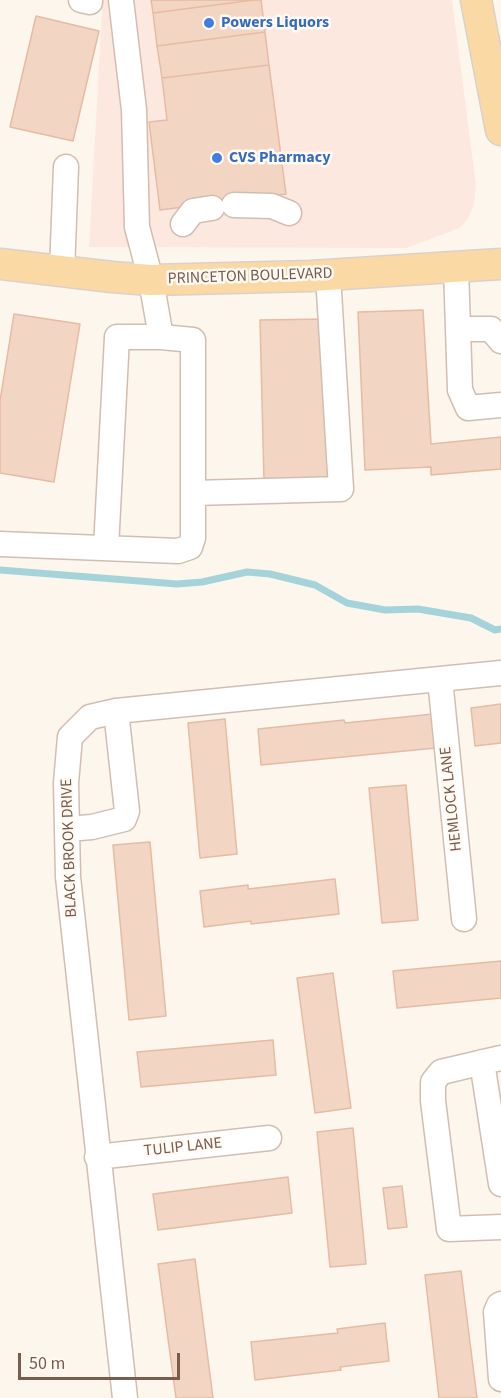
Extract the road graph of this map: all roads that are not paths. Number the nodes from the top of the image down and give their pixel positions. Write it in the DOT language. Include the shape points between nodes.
graph roads {
  1 [pos="121,0"];
  2 [pos="476,0"];
  3 [pos="501,130"];
  4 [pos="66,167"];
  5 [pos="289,213"];
  6 [pos="183,224"];
  7 [pos="0,264"];
  8 [pos="501,264"];
  9 [pos="456,268"];
  10 [pos="62,271"];
  11 [pos="328,275"];
  12 [pos="151,280"];
  13 [pos="458,329"];
  14 [pos="161,337"];
  15 [pos="501,341"];
  16 [pos="501,405"];
  17 [pos="194,492"];
  18 [pos="0,544"];
  19 [pos="106,548"];
  20 [pos="501,673"];
  21 [pos="440,679"];
  22 [pos="116,711"];
  23 [pos="67,829"];
  24 [pos="464,919"];
  25 [pos="491,1060"];
  26 [pos="269,1138"];
  27 [pos="97,1157"];
  28 [pos="501,1184"];
  29 [pos="501,1227"];
  30 [pos="501,1304"];
  31 [pos="501,1379"];
  32 [pos="124,1398"];
  1 -- 12 [label="street" via="134,110 137,227"];
  2 -- 3 [label="main road"];
  4 -- 10 [label="street"];
  5 -- 6 [label="street" via="272,206 223,207 193,211"];
  7 -- 10 [label="main road, PRINCETON BOULEVARD"];
  8 -- 9 [label="main road, PRINCETON BOULEVARD"];
  9 -- 11 [label="main road, PRINCETON BOULEVARD"];
  9 -- 13 [label="street"];
  10 -- 12 [label="main road, PRINCETON BOULEVARD"];
  11 -- 12 [label="main road, PRINCETON BOULEVARD"];
  11 -- 17 [label="street" via="341,489"];
  12 -- 14 [label="street"];
  13 -- 15 [label="street" via="491,329"];
  13 -- 16 [label="street" via="460,390 468,408"];
  14 -- 17 [label="street" via="193,340"];
  14 -- 19 [label="street" via="117,337"];
  17 -- 19 [label="street" via="194,538 190,548"];
  18 -- 19 [label="street"];
  20 -- 21 [label="street, BLACK BROOK DRIVE"];
  21 -- 22 [label="street, BLACK BROOK DRIVE"];
  21 -- 24 [label="street, HEMLOCK LANE"];
  22 -- 23 [label="street, BLACK BROOK DRIVE" via="90,717 70,737"];
  22 -- 23 [label="street" via="127,811 124,819"];
  23 -- 27 [label="street, BLACK BROOK DRIVE" via="68,878"];
  25 -- 28 [label="street"];
  25 -- 29 [label="street" via="441,1072 433,1082 433,1101 449,1229"];
  26 -- 27 [label="street, TULIP LANE"];
  27 -- 32 [label="street, BLACK BROOK DRIVE"];
  30 -- 31 [label="street" via="496,1312"];
}
